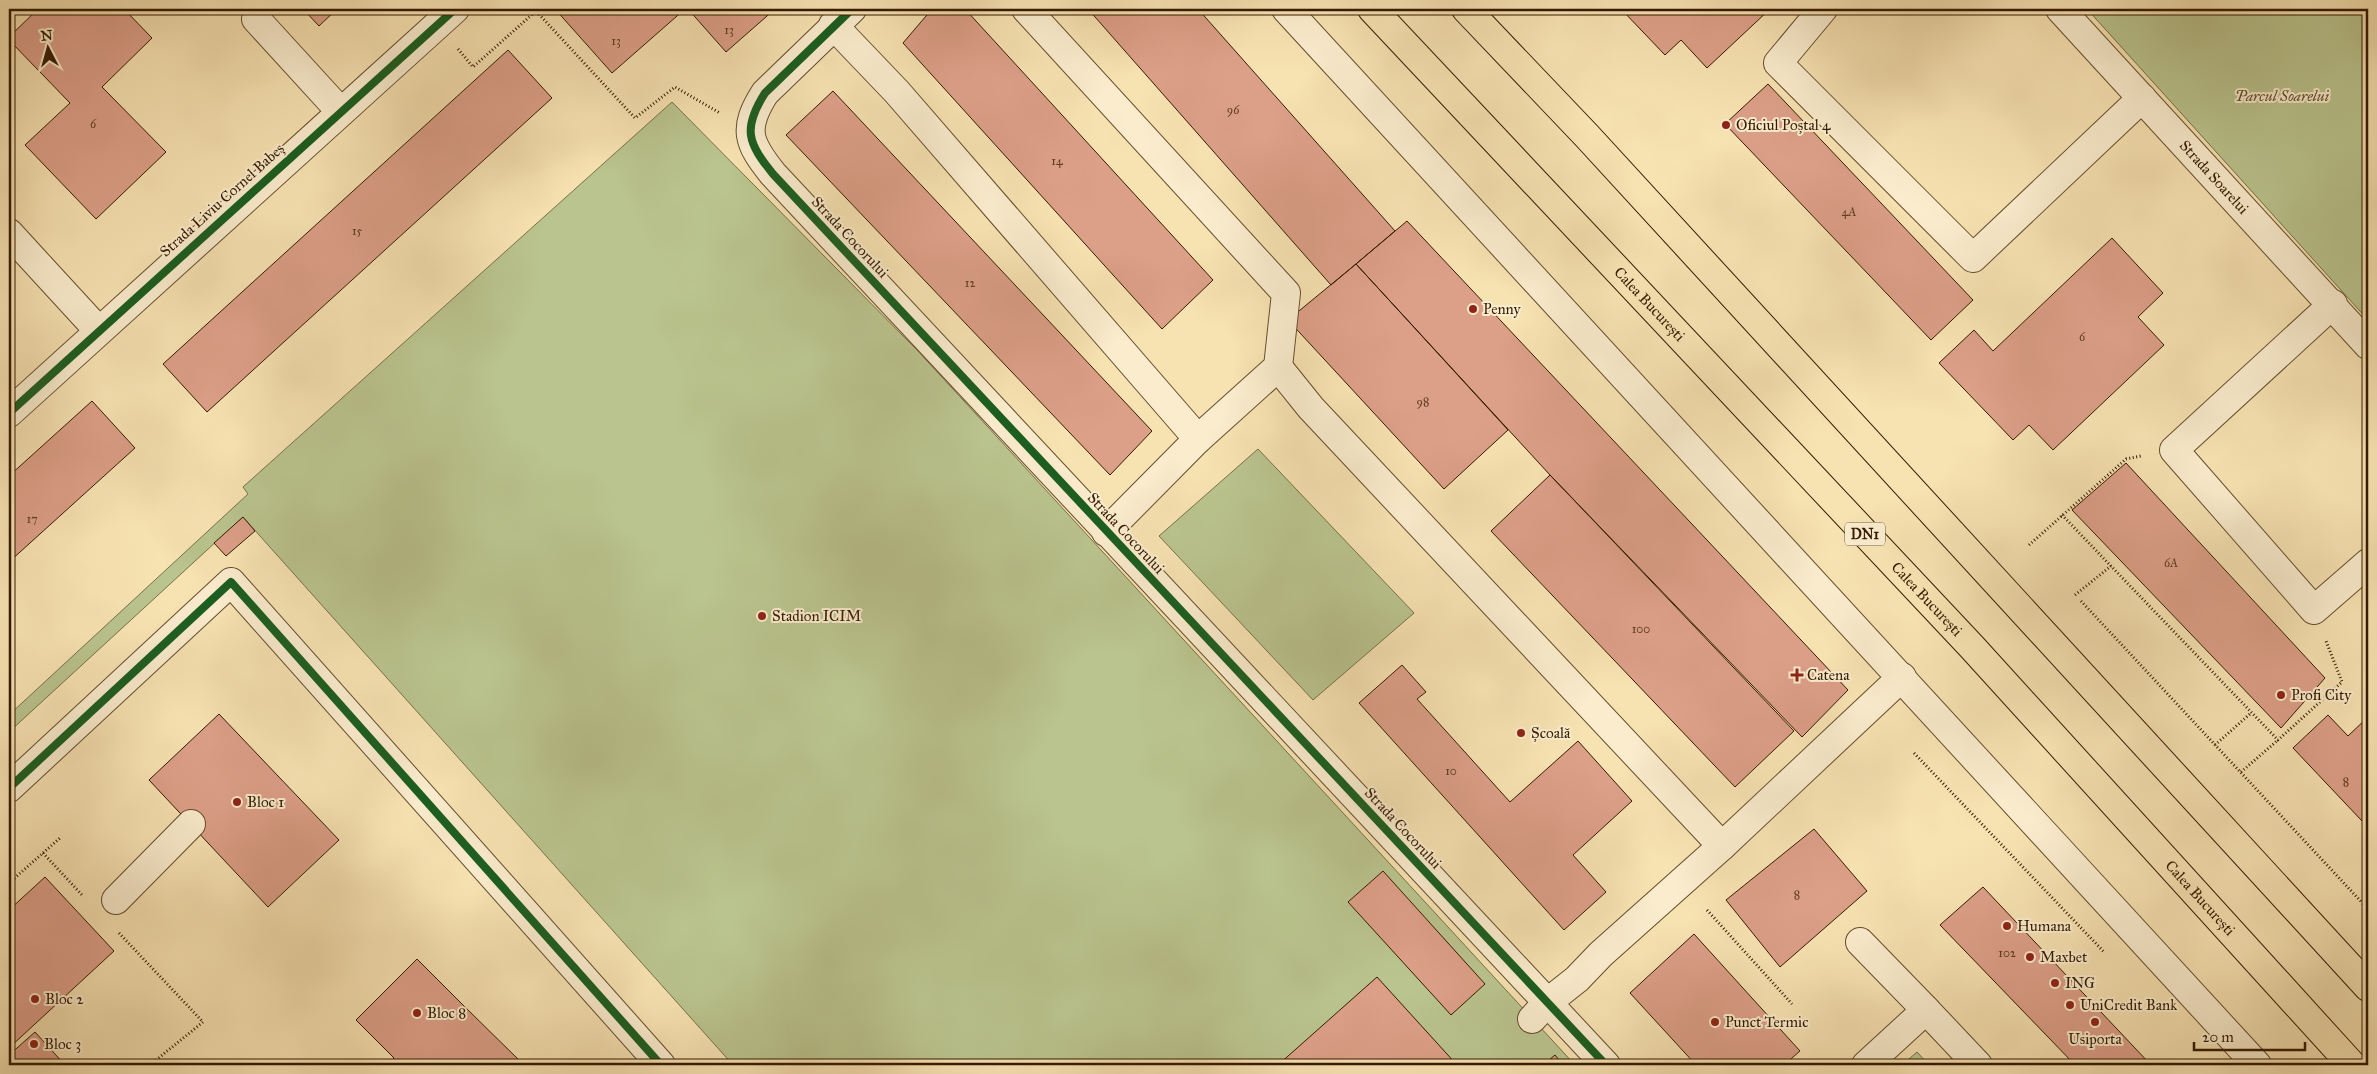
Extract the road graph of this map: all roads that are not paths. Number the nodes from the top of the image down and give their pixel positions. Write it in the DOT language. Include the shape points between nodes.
graph roads {
  1 [pos="1026,9"];
  2 [pos="1286,9"];
  3 [pos="1372,9"];
  4 [pos="1466,9"];
  5 [pos="1823,9"];
  6 [pos="2060,9"];
  7 [pos="446,17"];
  8 [pos="843,17"];
  9 [pos="256,19"];
  10 [pos="2142,98"];
  11 [pos="341,112"];
  12 [pos="9,233"];
  13 [pos="2333,304"];
  14 [pos="99,331"];
  15 [pos="2368,345"];
  16 [pos="1278,367"];
  17 [pos="9,413"];
  18 [pos="1198,439"];
  19 [pos="1106,532"];
  20 [pos="2368,564"];
  21 [pos="1902,677"];
  22 [pos="9,788"];
  23 [pos="191,824"];
  24 [pos="1722,846"];
  25 [pos="116,900"];
  26 [pos="1860,942"];
  27 [pos="2368,987"];
  28 [pos="1926,1010"];
  29 [pos="1540,1011"];
  30 [pos="661,1065"];
  31 [pos="1606,1065"];
  32 [pos="1866,1065"];
  33 [pos="1978,1065"];
  34 [pos="2257,1065"];
  35 [pos="2352,1065"];
  1 -- 16 [label="street" via="1286,293"];
  2 -- 21 [label="street"];
  3 -- 35 [label="main road, Calea București / DN1" via="1972,647"];
  4 -- 27 [label="main road" via="1587,136"];
  5 -- 10 [label="street" via="1778,63 1974,258"];
  6 -- 10 [label="street, Strada Soarelui"];
  7 -- 11 [label="street, Strada Liviu Cornel Babeș"];
  8 -- 18 [label="street" via="904,100"];
  8 -- 19 [label="street, Strada Cocorului" via="765,93 754,110 750,130 755,152"];
  9 -- 11 [label="street"];
  10 -- 13 [label="street, Strada Soarelui"];
  11 -- 14 [label="street, Strada Liviu Cornel Babeș"];
  12 -- 14 [label="street"];
  13 -- 15 [label="street, Strada Soarelui"];
  13 -- 20 [label="street" via="2174,450 2314,610"];
  14 -- 17 [label="street, Strada Liviu Cornel Babeș"];
  16 -- 18 [label="street"];
  16 -- 24 [label="street" via="1311,408"];
  18 -- 19 [label="street"];
  19 -- 29 [label="street, Strada Cocorului"];
  21 -- 24 [label="street"];
  21 -- 34 [label="street"];
  22 -- 30 [label="street" via="232,582"];
  23 -- 25 [label="street"];
  24 -- 29 [label="street"];
  26 -- 28 [label="street"];
  28 -- 32 [label="street"];
  28 -- 33 [label="street"];
  29 -- 31 [label="street, Strada Cocorului"];
}
